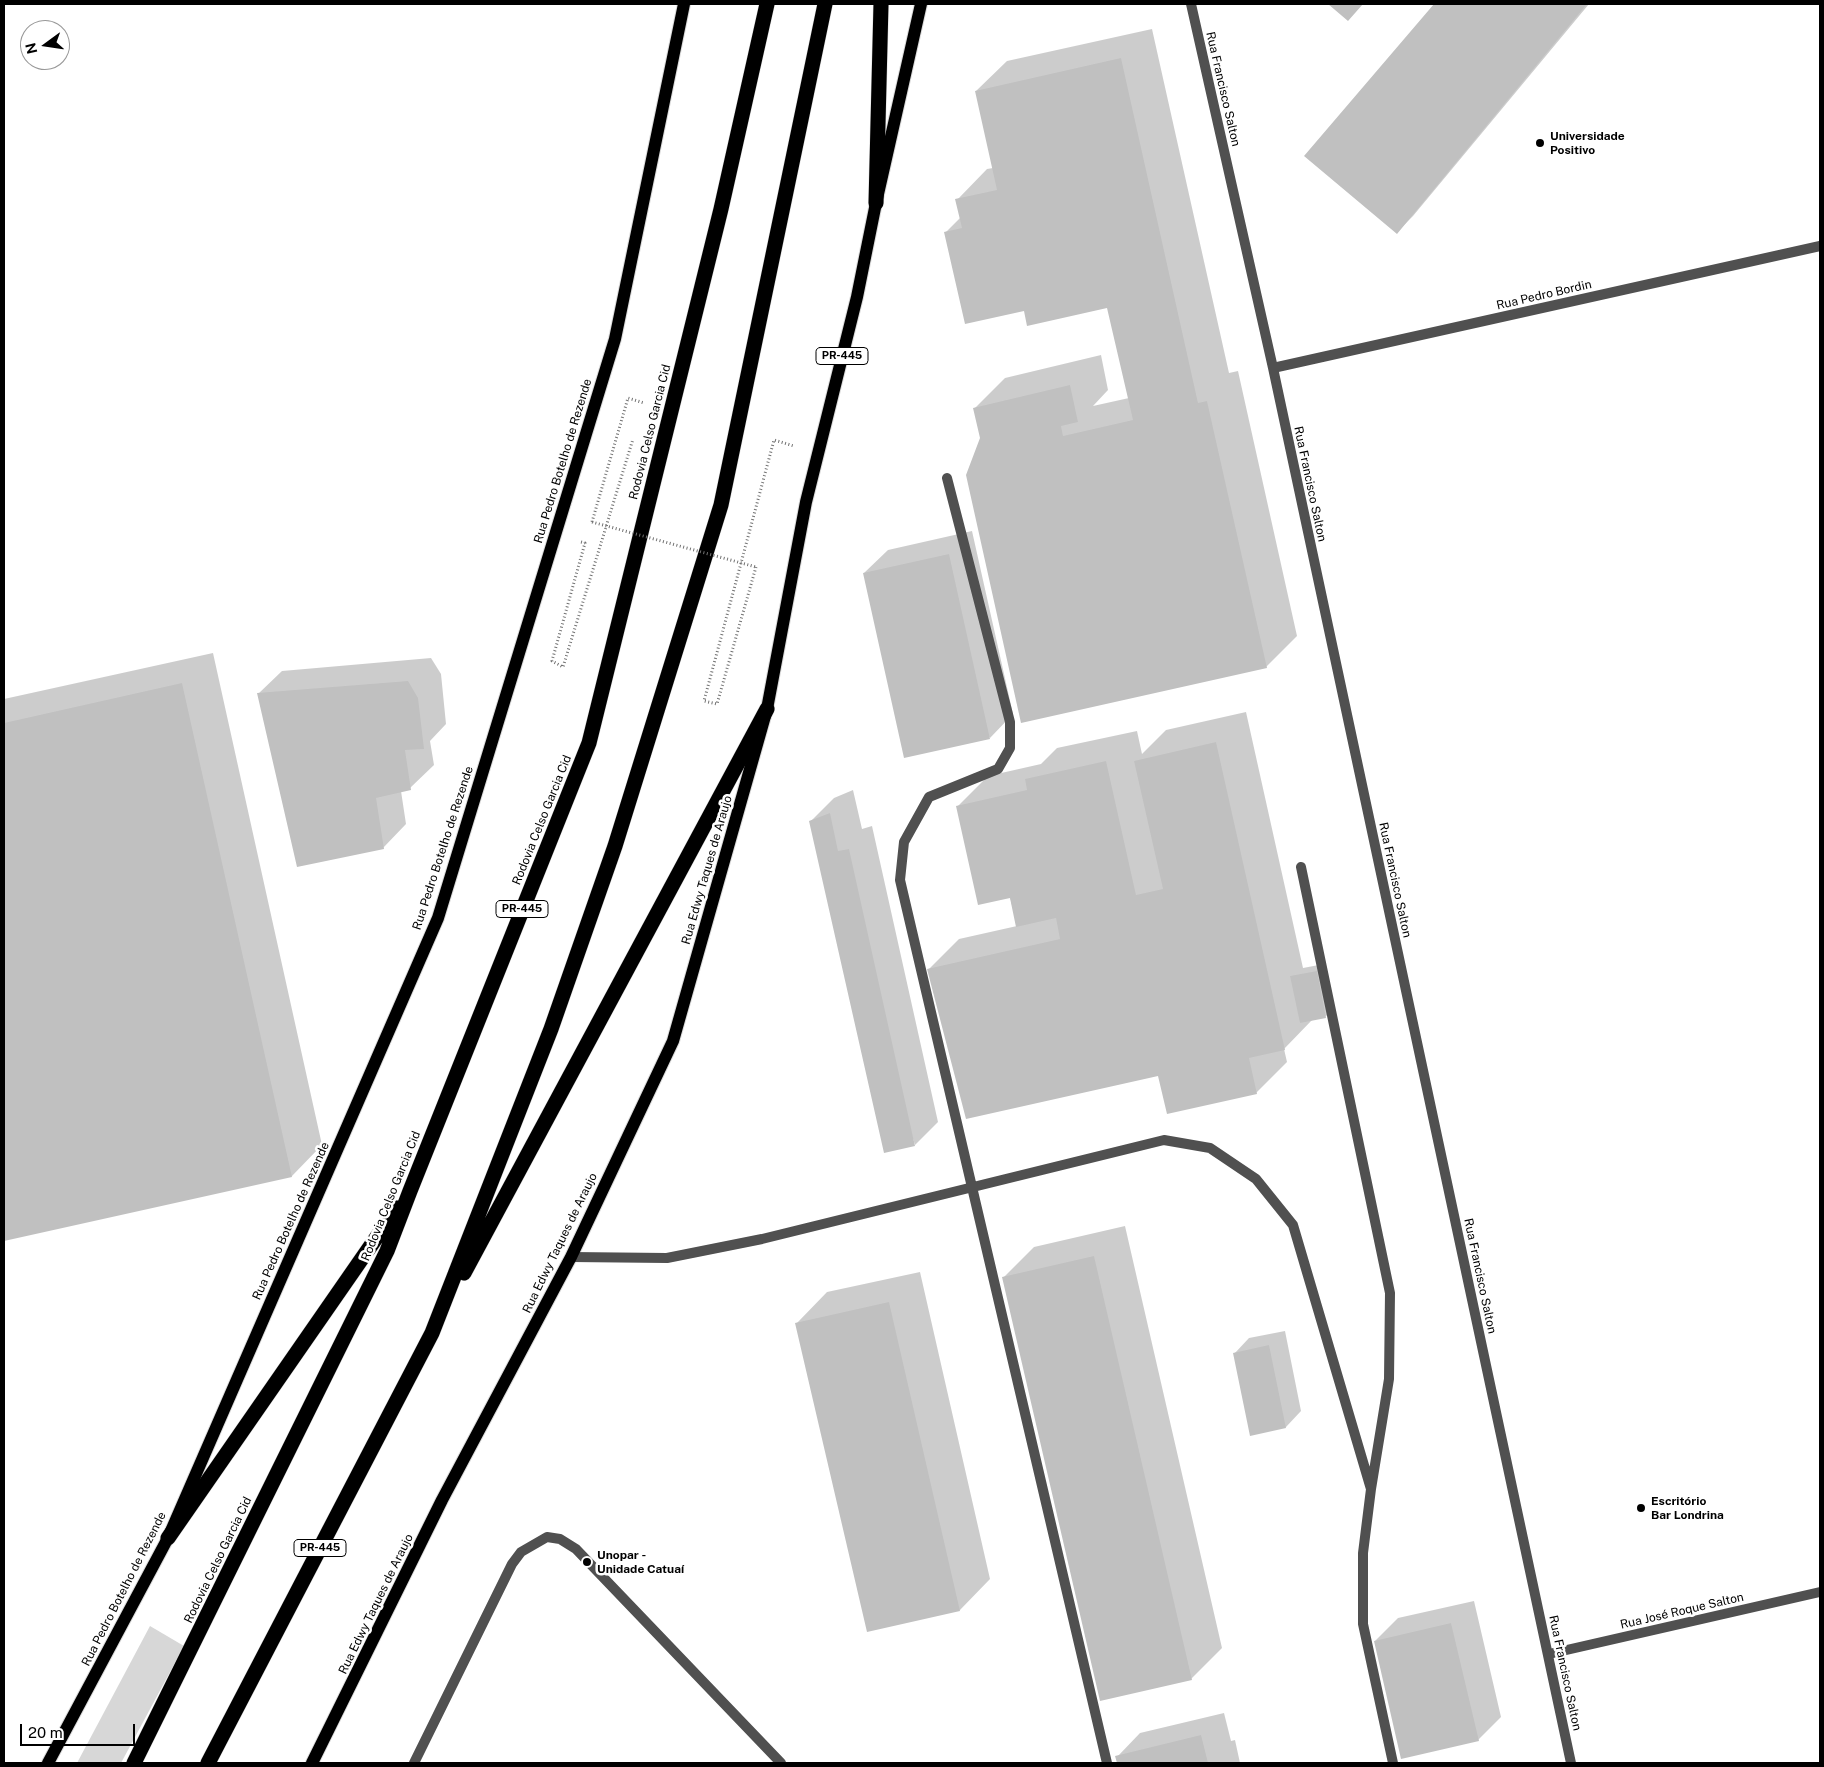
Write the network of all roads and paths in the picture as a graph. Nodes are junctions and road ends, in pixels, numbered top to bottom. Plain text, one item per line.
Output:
1 (684, 4) edge
2 (767, 4) edge
3 (825, 4) edge
4 (880, 4) edge
5 (921, 4) edge
6 (1191, 4) edge
7 (876, 203) junction
8 (1820, 246) edge
9 (1273, 368) junction
10 (641, 412) dead end
11 (635, 431) dead end
12 (796, 446) dead end
13 (947, 478) dead end
14 (585, 543) dead end
15 (767, 709) junction
16 (1301, 867) dead end
17 (972, 1186) junction
18 (410, 1190) junction
19 (571, 1257) junction
20 (432, 1333) junction
21 (1371, 1489) junction
22 (168, 1538) junction
23 (1820, 1592) edge
24 (1549, 1654) junction
25 (48, 1763) edge
26 (134, 1763) edge
27 (208, 1763) edge
28 (312, 1763) edge
29 (414, 1763) edge
30 (781, 1763) edge
31 (1107, 1763) edge
32 (1393, 1763) edge
33 (1571, 1763) edge

1 - 22 main road, Rua Pedro Botelho de Rezende
2 - 18 highway, Rodovia Celso Garcia Cid / PR-445
3 - 20 highway, PR-445
4 - 7 highway
5 - 7 main road, PR-445
6 - 9 street, Rua Francisco Salton
7 - 15 main road, PR-445
8 - 9 street, Rua Pedro Bordin
9 - 24 street, Rua Francisco Salton
10 - 12 path, bridge
11 - 14 path
13 - 17 street
15 - 19 main road, Rua Edwy Taques de Araujo
15 - 20 highway
16 - 21 street
17 - 19 street
17 - 21 street
17 - 31 street
18 - 22 highway
18 - 26 highway, Rodovia Celso Garcia Cid / PR-445
19 - 28 main road, Rua Edwy Taques de Araujo
20 - 27 highway, PR-445
21 - 32 street
22 - 25 main road, Rua Pedro Botelho de Rezende
23 - 24 street, Rua José Roque Salton
24 - 33 street, Rua Francisco Salton
29 - 30 street

